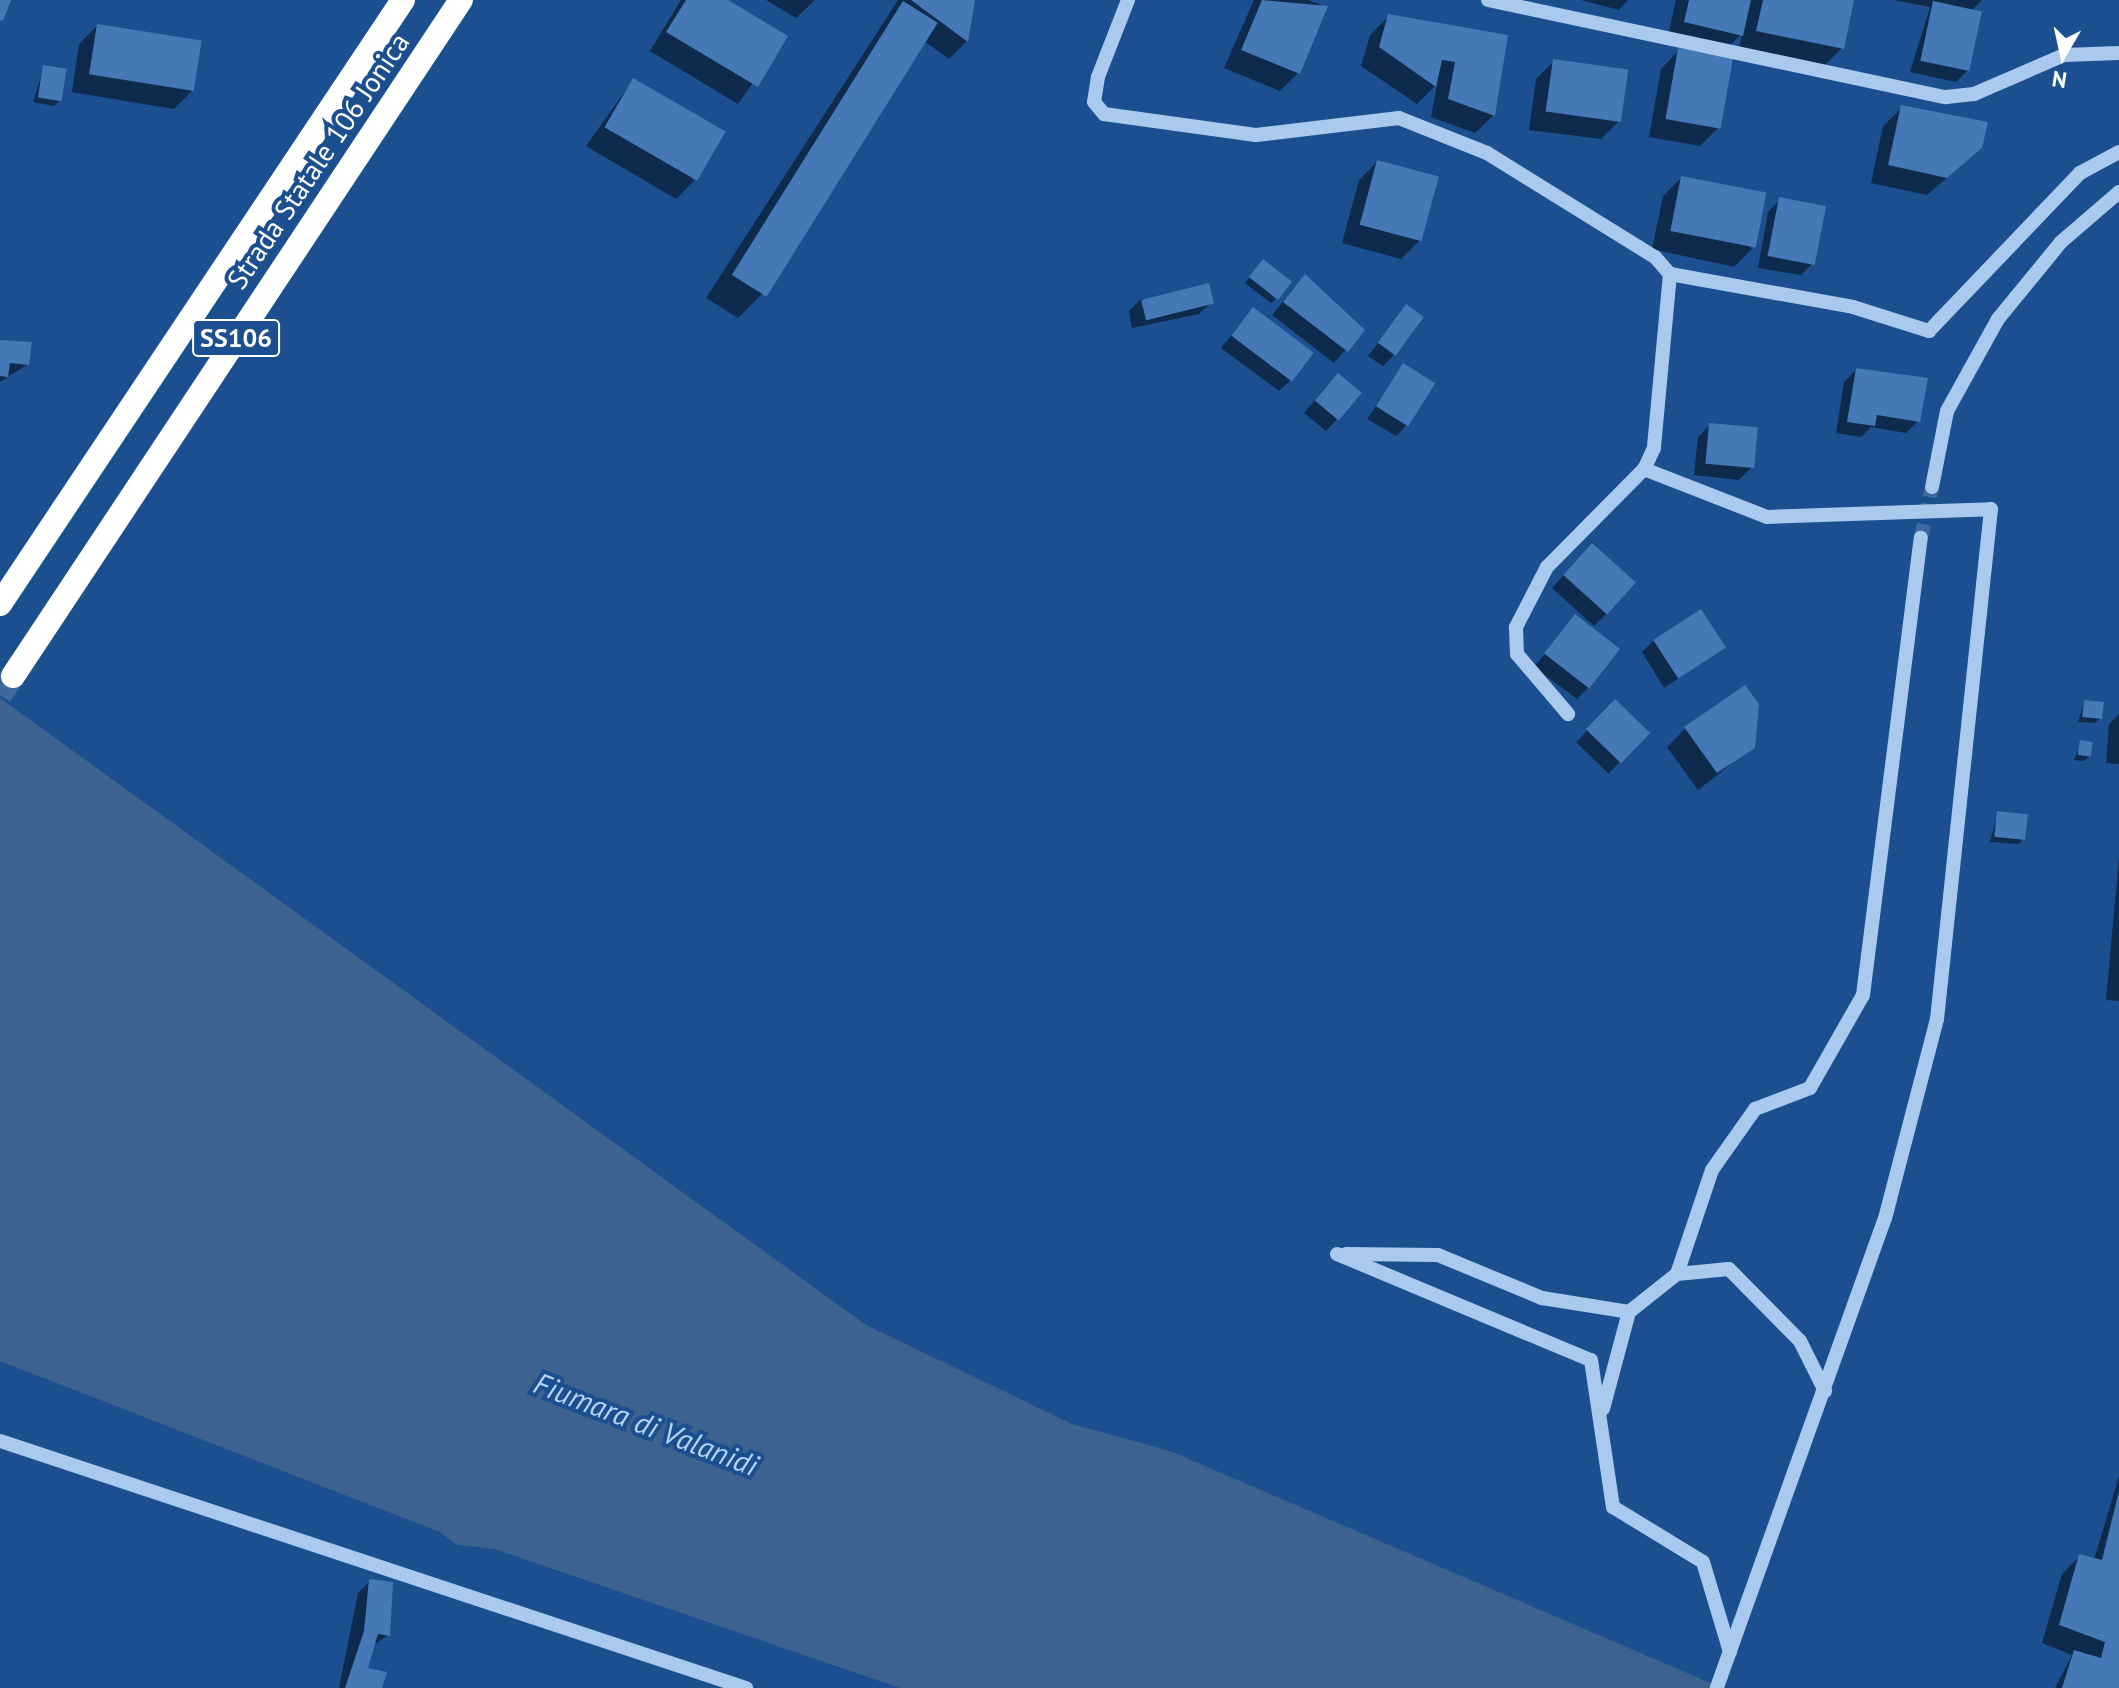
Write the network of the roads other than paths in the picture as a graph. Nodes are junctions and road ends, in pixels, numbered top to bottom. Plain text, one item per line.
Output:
1 (403, 0) edge
2 (461, 0) edge
3 (1128, 0) edge
4 (1488, 0) edge
5 (2119, 53) edge
6 (2119, 152) edge
7 (2119, 192) edge
8 (1670, 274) junction
9 (1644, 469) junction
10 (1932, 487) tunnel mouth
11 (1921, 538) tunnel mouth
12 (0, 604) edge
13 (13, 676) tunnel mouth
14 (1568, 714) dead end
15 (1677, 1274) junction
16 (1629, 1312) junction
17 (1825, 1391) junction
18 (1602, 1413) junction
19 (0, 1441) edge
20 (1730, 1653) junction
21 (746, 1688) edge
22 (1717, 1688) edge

1 - 12 highway, Strada Statale 106 Jonica / SS106
2 - 13 highway, Strada Statale 106 Jonica / SS106
3 - 8 street
4 - 5 street
6 - 8 street
7 - 10 street
8 - 9 street
9 - 14 street
9 - 17 street
11 - 15 street
15 - 16 street
15 - 17 street
16 - 18 street
16 - 18 street
17 - 20 street
18 - 20 street
19 - 21 street
20 - 22 street

